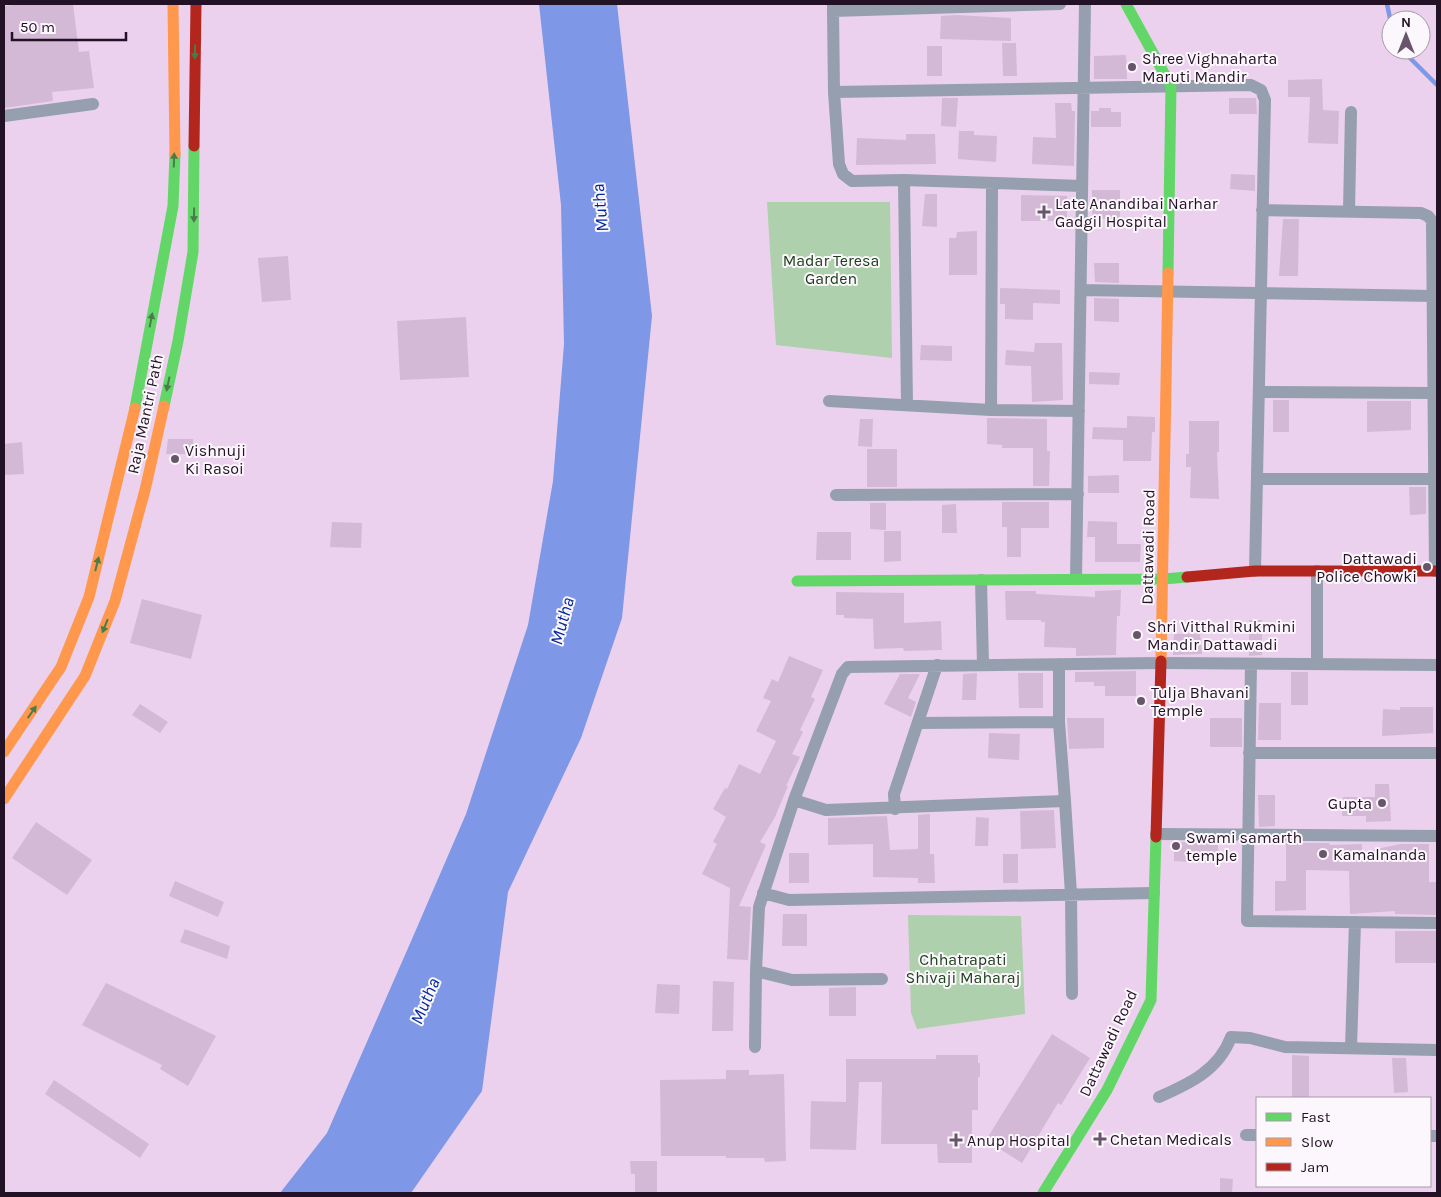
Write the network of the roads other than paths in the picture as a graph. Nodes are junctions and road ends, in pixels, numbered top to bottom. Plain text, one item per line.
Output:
1 (173, 4) edge
2 (196, 4) edge
3 (1060, 4) edge
4 (1085, 4) edge
5 (1126, 4) edge
6 (999, 5) edge
7 (916, 6) edge
8 (833, 7) edge
9 (1171, 86) junction
10 (1084, 89) junction
11 (834, 92) junction
12 (195, 99) junction
13 (174, 100) junction
14 (93, 104) dead end
15 (1351, 112) dead end
16 (4, 116) edge
17 (904, 180) junction
18 (992, 183) junction
19 (1082, 186) junction
20 (1262, 210) junction
21 (1349, 212) junction
22 (1081, 290) junction
23 (1170, 291) junction
24 (1261, 293) junction
25 (1434, 296) junction
26 (1259, 392) junction
27 (1434, 393) junction
28 (829, 401) dead end
29 (907, 405) junction
30 (991, 410) junction
31 (1079, 411) junction
32 (1257, 479) junction
33 (1435, 479) junction
34 (836, 494) dead end
35 (1078, 494) junction
36 (1255, 571) junction
37 (1317, 571) junction
38 (1436, 571) edge
39 (1164, 579) junction
40 (981, 580) junction
41 (1076, 580) junction
42 (797, 581) dead end
43 (1162, 663) junction
44 (1059, 664) junction
45 (1250, 664) junction
46 (1317, 664) junction
47 (1437, 664) edge
48 (937, 665) junction
49 (983, 665) junction
50 (1059, 722) junction
51 (918, 723) junction
52 (4, 752) edge
53 (1249, 753) junction
54 (1437, 753) edge
55 (4, 798) edge
56 (794, 800) junction
57 (1065, 801) junction
58 (895, 809) junction
59 (1156, 834) junction
60 (1249, 836) junction
61 (1437, 836) edge
62 (763, 893) junction
63 (1154, 893) junction
64 (1071, 894) junction
65 (1355, 922) junction
66 (1437, 923) edge
67 (756, 971) junction
68 (882, 979) dead end
69 (1072, 994) dead end
70 (755, 1047) dead end
71 (1351, 1048) junction
72 (1437, 1050) edge
73 (1159, 1097) dead end
74 (1043, 1193) edge

1 - 13 street, Raja Mantri Path
2 -> 12 street, Raja Mantri Path
3 - 6 street
4 - 10 street
5 - 9 street, Dattawadi Road
6 - 7 street
7 - 8 street
8 - 11 street
9 - 10 street
9 - 20 street
9 - 23 street, Dattawadi Road
10 - 11 street
10 - 19 street
11 - 17 street
12 - 13 street
12 -> 55 street, Raja Mantri Path
52 -> 13 street, Raja Mantri Path
14 - 16 street
15 - 21 street
17 - 18 street
17 - 29 street
18 - 19 street
18 - 30 street
19 - 22 street
20 - 21 street
20 - 24 street
21 - 25 street
22 - 23 street
22 - 31 street
23 - 24 street
23 - 39 street, Dattawadi Road
24 - 25 street
24 - 26 street
25 - 27 street
26 - 27 street
26 - 32 street
27 - 33 street
28 - 29 street
29 - 30 street
30 - 31 street
31 - 35 street
32 - 33 street
32 - 36 street
33 - 38 street
34 - 35 street
35 - 41 street
36 - 37 street
36 - 39 street
37 - 38 street
37 - 46 street
39 - 41 street
39 - 43 street, Dattawadi Road
40 - 41 street
40 - 42 street
40 - 49 street
43 - 44 street
43 - 45 street
43 - 59 street, Dattawadi Road
44 - 49 street
44 - 50 street
45 - 46 street
45 - 53 street
46 - 47 street
48 - 49 street
48 - 51 street
48 - 56 street
50 - 51 street
50 - 57 street
51 - 58 street
53 - 54 street
53 - 60 street
56 - 58 street
56 - 62 street
57 - 58 street
57 - 64 street
59 - 60 street
59 - 63 street, Dattawadi Road
60 - 61 street
60 - 65 street
62 - 64 street
62 - 67 street
63 - 64 street
63 - 74 street, Dattawadi Road
64 - 69 street
65 - 66 street
65 - 71 street
67 - 68 street
67 - 70 street
71 - 72 street
71 - 73 street

